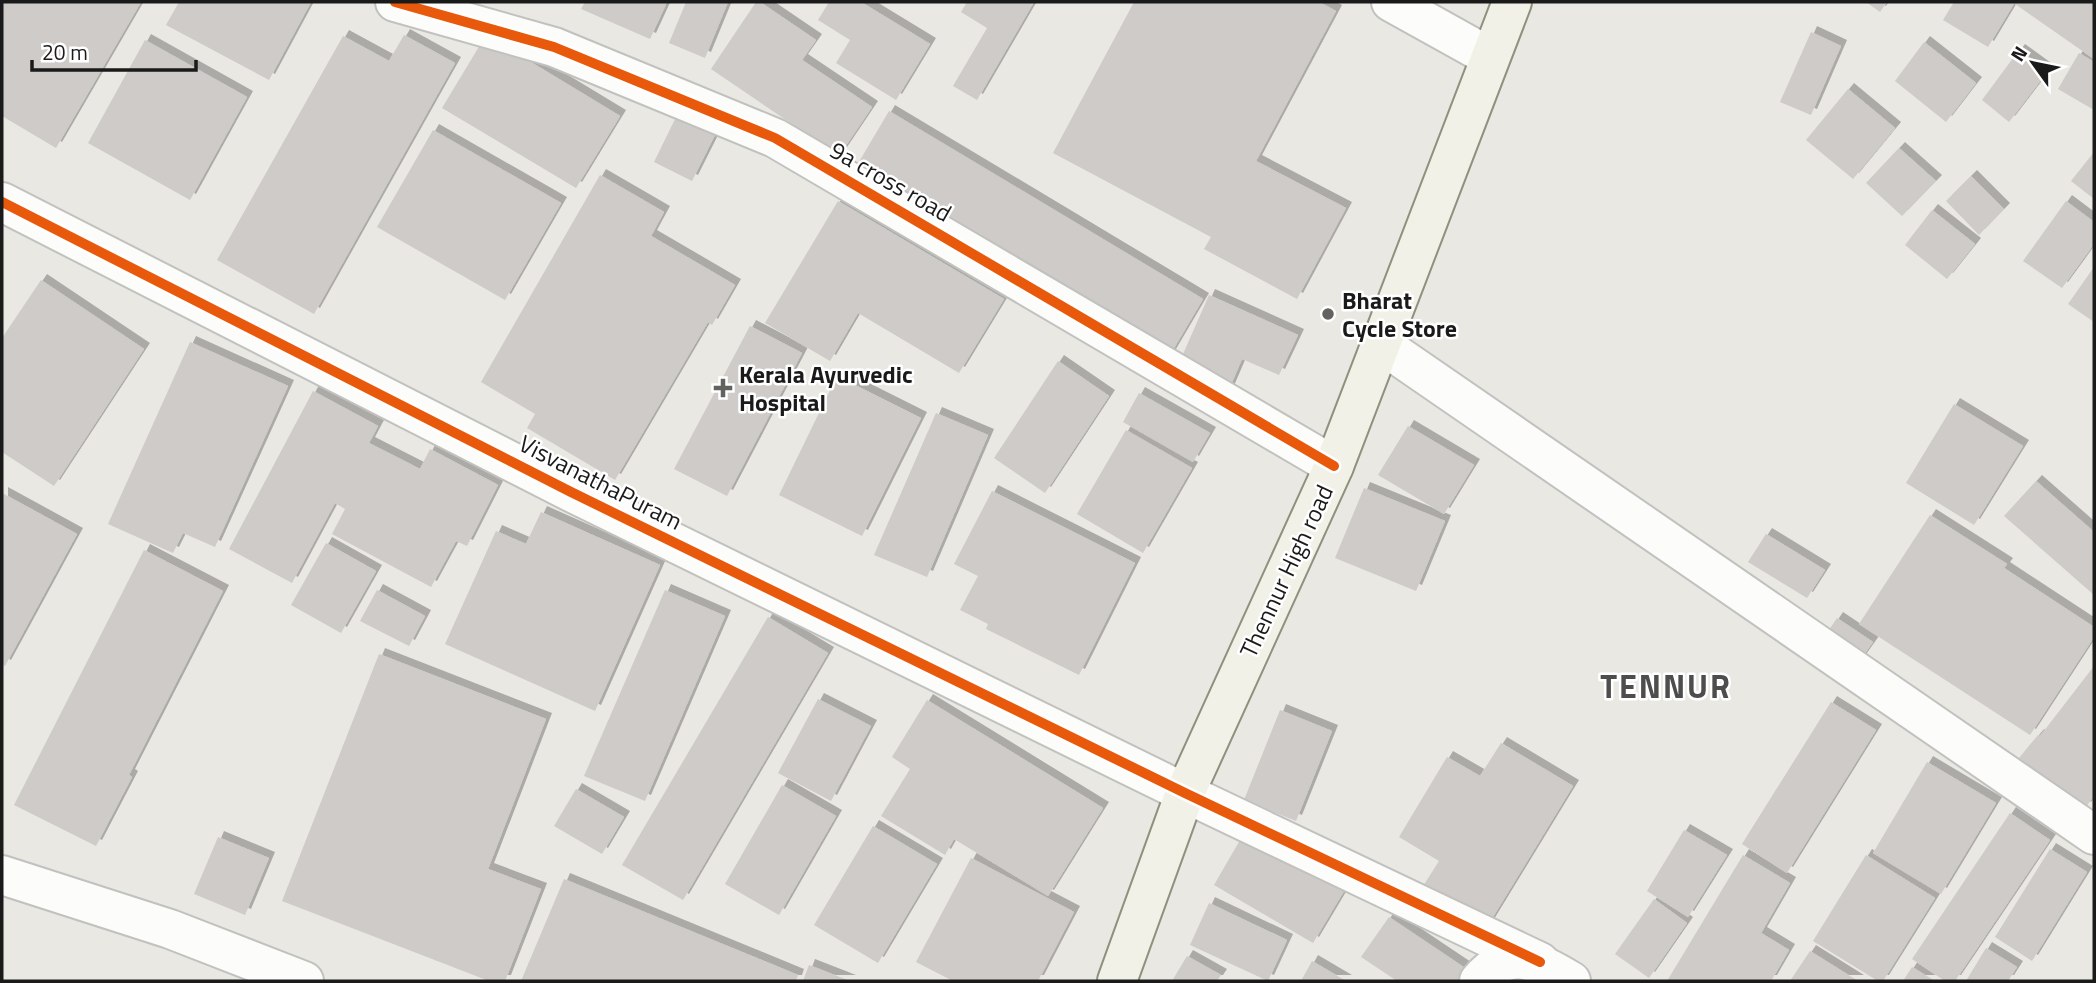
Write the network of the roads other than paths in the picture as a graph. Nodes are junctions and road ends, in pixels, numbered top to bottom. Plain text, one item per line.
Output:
1 (395, 2) edge
2 (1391, 2) edge
3 (1512, 2) edge
4 (1490, 57) junction
5 (2, 202) edge
6 (1381, 344) junction
7 (1334, 466) junction
8 (1185, 793) junction
9 (2094, 835) edge
10 (2, 875) edge
11 (1555, 972) edge
12 (304, 981) edge
13 (1117, 981) edge
14 (1479, 981) edge

1 - 7 street, 9a cross road
2 - 4 street
3 - 4 main road, Thennur High road
4 - 6 main road, Thennur High road
5 - 8 street, VisvanathaPuram
6 - 7 main road, Thennur High road
6 - 9 street
7 - 8 main road, Thennur High road
8 - 11 street, VisvanathaPuram
8 - 13 main road, Thennur High road
10 - 12 street
11 - 14 street

